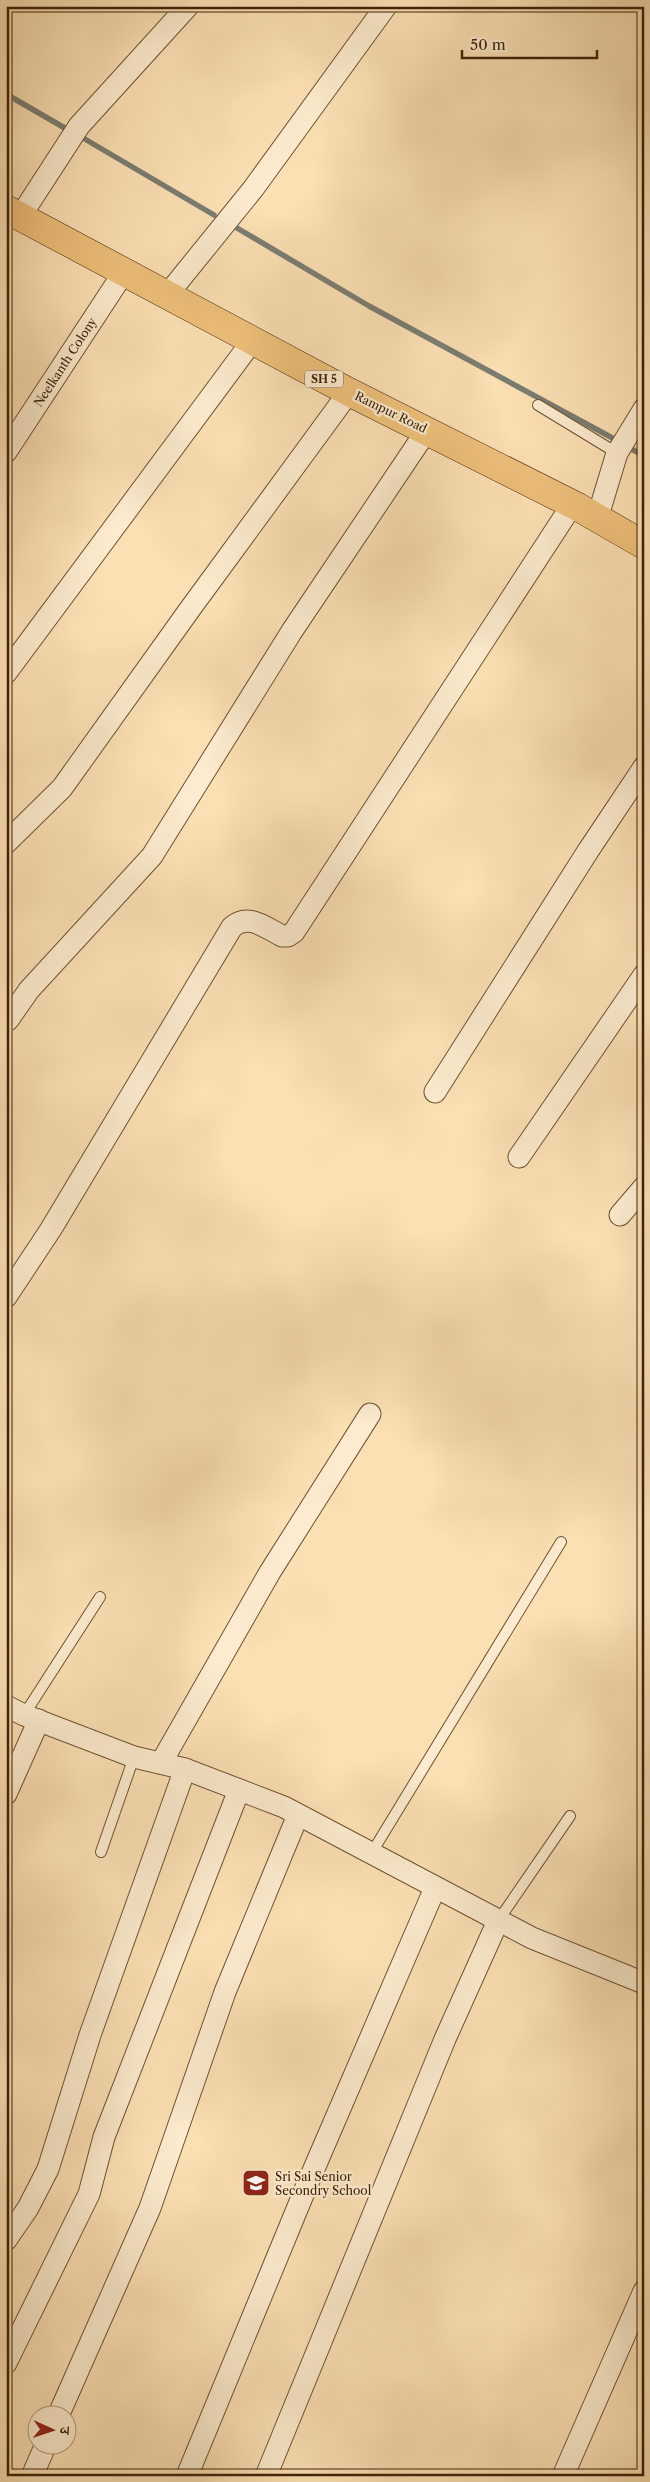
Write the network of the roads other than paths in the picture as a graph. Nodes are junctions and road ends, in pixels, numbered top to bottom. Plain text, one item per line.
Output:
1 (188, 6) edge
2 (386, 6) edge
3 (13, 213) edge
4 (124, 272) junction
5 (168, 294) junction
6 (252, 340) junction
7 (350, 392) junction
8 (538, 405) dead end
9 (644, 409) edge
10 (427, 430) junction
11 (621, 446) junction
12 (6, 452) edge
13 (572, 505) junction
14 (597, 519) junction
15 (644, 545) edge
16 (6, 673) edge
17 (644, 766) edge
18 (6, 843) edge
19 (644, 975) edge
20 (8, 1020) dead end
21 (435, 1092) dead end
22 (519, 1157) dead end
23 (644, 1187) edge
24 (620, 1215) dead end
25 (6, 1297) edge
26 (370, 1414) dead end
27 (561, 1542) dead end
28 (100, 1597) dead end
29 (23, 1714) edge
30 (134, 1757) junction
31 (161, 1763) junction
32 (184, 1769) junction
33 (240, 1790) junction
34 (6, 1794) edge
35 (298, 1815) junction
36 (570, 1816) dead end
37 (101, 1852) dead end
38 (371, 1854) junction
39 (435, 1888) junction
40 (498, 1921) junction
41 (644, 1983) edge
42 (6, 2240) edge
43 (644, 2291) edge
44 (6, 2363) edge
45 (63, 2404) edge
46 (42, 2454) edge
47 (33, 2474) dead end
48 (187, 2476) edge
49 (266, 2476) edge
50 (563, 2476) edge

1 - 3 street
2 - 5 street
3 - 4 main road, Rampur Road / SH 5
4 - 5 main road, Rampur Road / SH 5
4 - 12 street, Neelkanth Colony
5 - 6 main road, Rampur Road / SH 5
6 - 7 main road, Rampur Road / SH 5
6 - 16 street
7 - 10 main road, Rampur Road / SH 5
7 - 18 street
8 - 11 lane
9 - 11 street
10 - 13 main road, Rampur Road / SH 5
10 - 20 street
11 - 14 street
13 - 14 main road, Rampur Road / SH 5
13 - 25 street
14 - 15 main road, Rampur Road / SH 5
17 - 21 street
19 - 22 street
23 - 24 street
26 - 31 street
27 - 38 lane
28 - 29 lane
29 - 30 street
29 - 34 street
30 - 31 street
30 - 37 lane
31 - 32 street
32 - 33 street
32 - 42 street
33 - 35 street
33 - 44 street
35 - 38 street
35 - 45 street
36 - 40 lane
38 - 39 street
39 - 40 street
39 - 48 street
40 - 41 street
40 - 49 street
43 - 50 street
46 - 47 street

